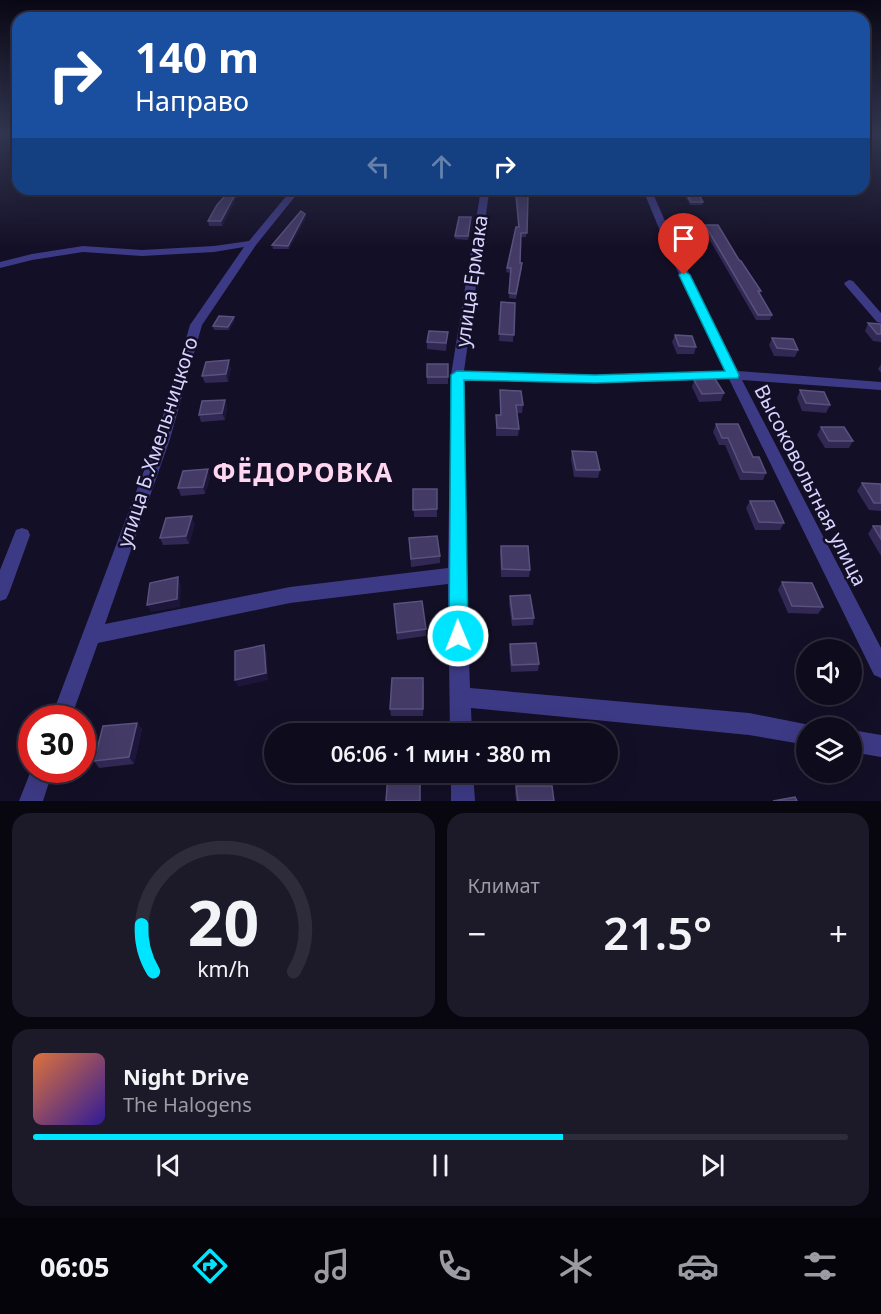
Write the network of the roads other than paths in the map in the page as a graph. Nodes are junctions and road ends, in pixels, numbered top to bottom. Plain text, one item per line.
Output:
1 (292, 195) edge
2 (484, 195) edge
3 (650, 195) edge
4 (252, 243) junction
5 (0, 265) edge
6 (849, 283) dead end
7 (881, 320) edge
8 (457, 375) junction
9 (733, 375) junction
10 (881, 386) edge
11 (22, 535) dead end
12 (457, 575) junction
13 (0, 593) edge
14 (91, 636) junction
15 (881, 668) edge
16 (460, 697) junction
17 (66, 705) edge
18 (461, 723) edge
19 (796, 732) edge
20 (862, 743) edge
21 (881, 746) edge
22 (37, 783) edge
23 (462, 783) edge
24 (31, 801) edge
25 (463, 801) edge

1 - 4 street, улица Б.Хмельницкого
2 - 8 street, улица Ермака
3 - 9 street, Высоковольтная улица
4 - 5 street
4 - 14 street, улица Б.Хмельницкого
6 - 7 street
8 - 9 street
8 - 12 street, улица Ермака
9 - 10 street
9 - 15 street, Высоковольтная улица
11 - 13 street
12 - 14 street
12 - 16 street, улица Ермака
14 - 17 street, улица Б.Хмельницкого
16 - 18 street, улица Ермака
16 - 19 street
20 - 21 street
22 - 24 street
23 - 25 street

